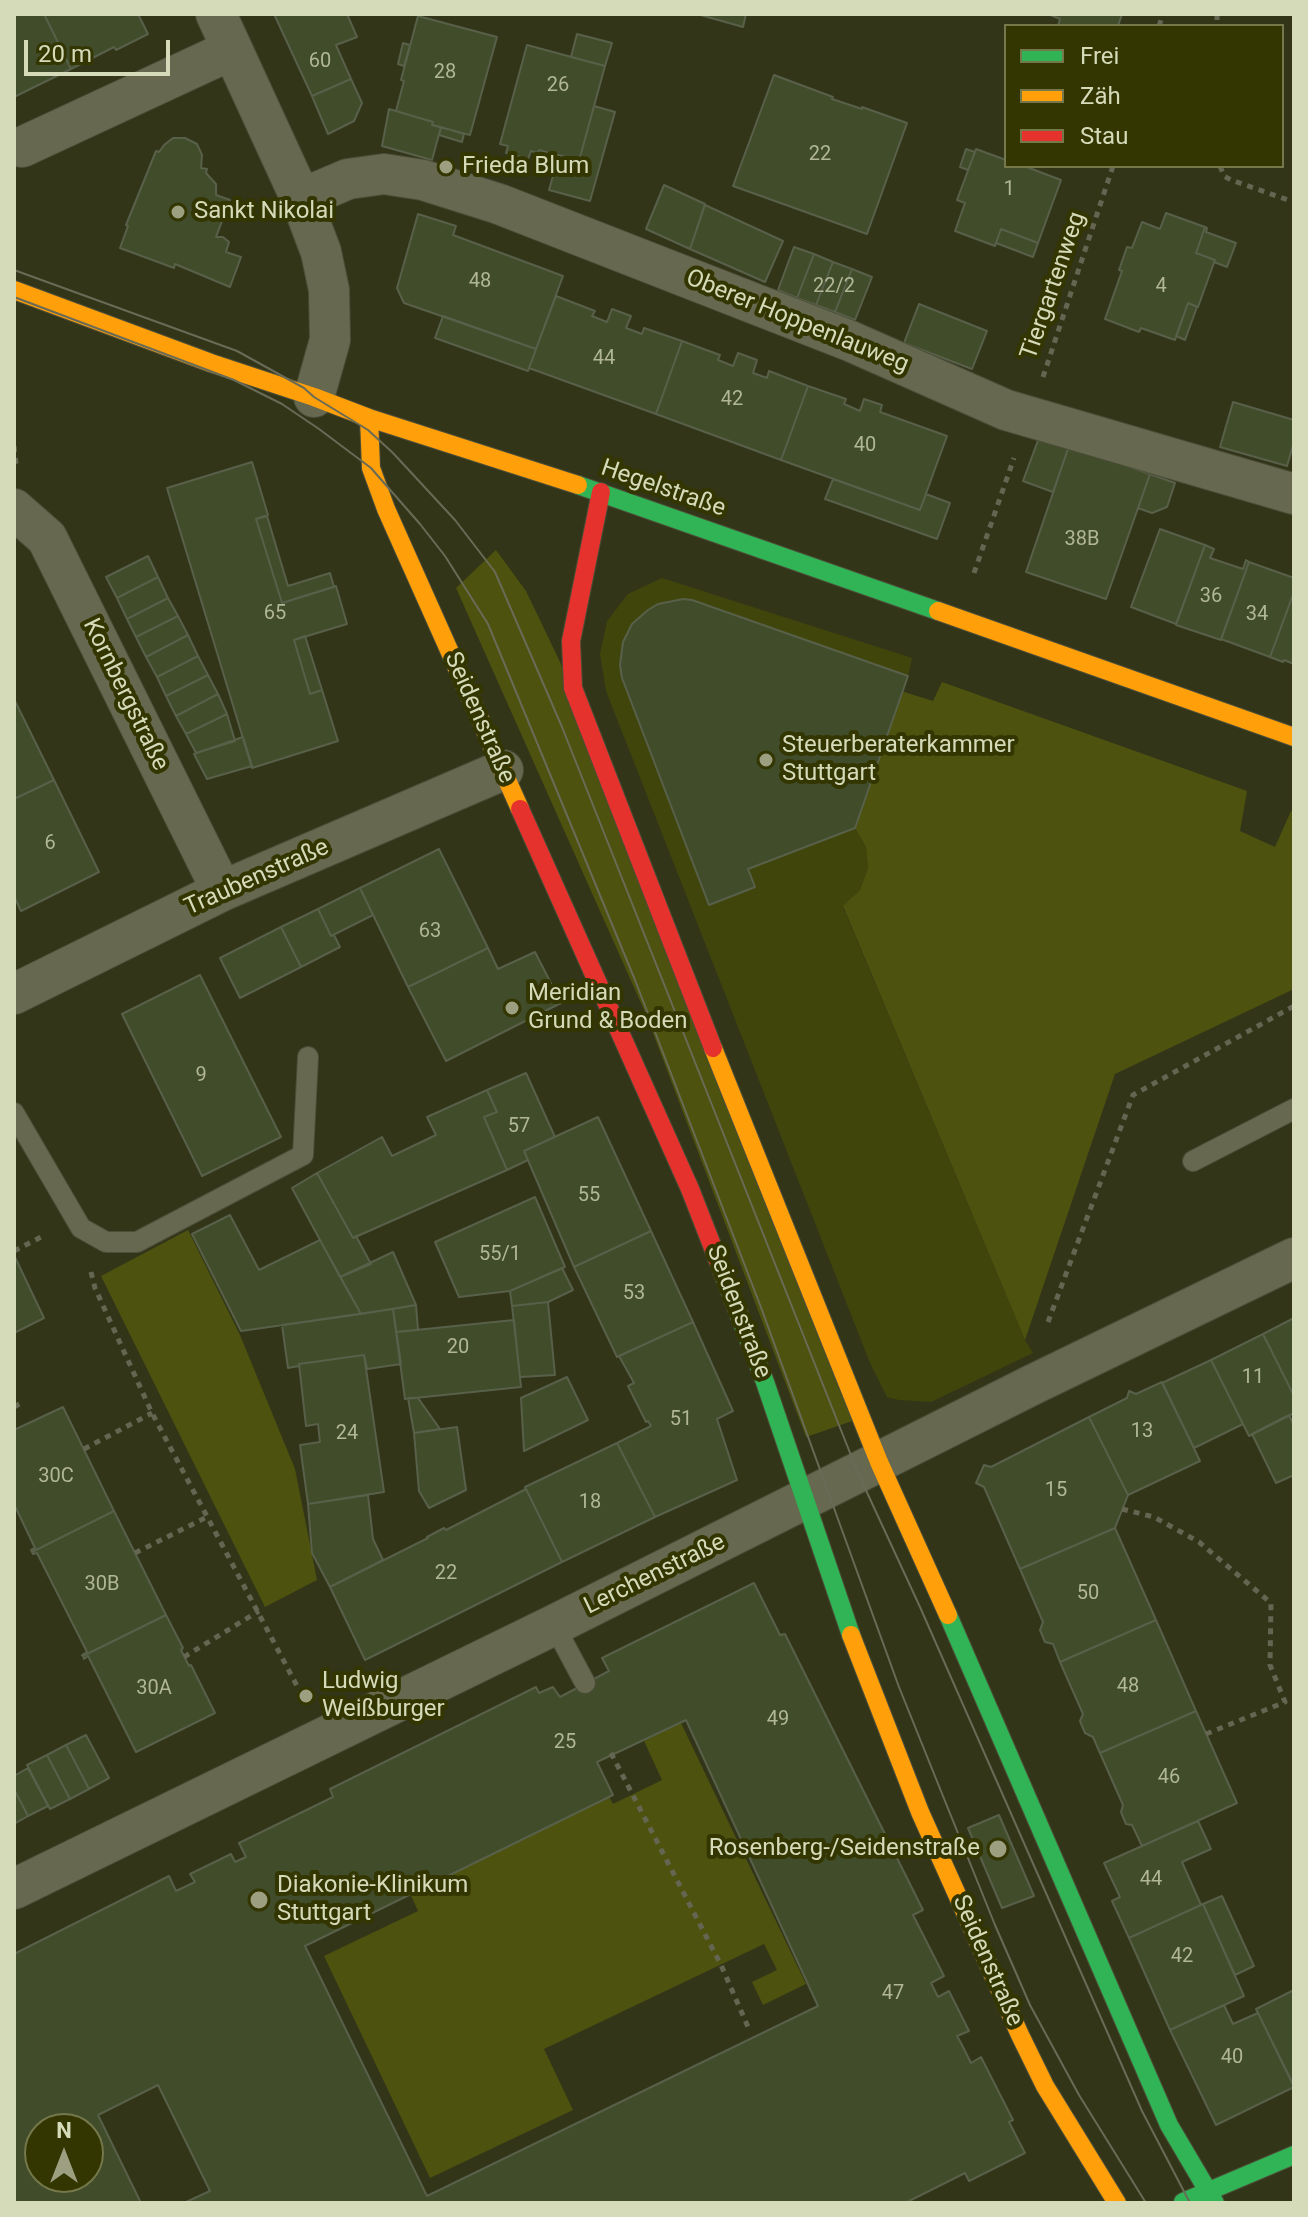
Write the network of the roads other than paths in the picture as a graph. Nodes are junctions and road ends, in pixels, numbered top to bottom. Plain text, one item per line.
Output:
1 (224, 32) edge
2 (22, 147) dead end
3 (301, 199) junction
4 (14, 290) edge
5 (314, 397) junction
6 (369, 418) junction
7 (601, 492) junction
8 (1294, 494) edge
9 (14, 509) edge
10 (1294, 737) edge
11 (503, 770) junction
12 (222, 891) junction
13 (14, 994) edge
14 (308, 1057) dead end
15 (1294, 1109) edge
16 (14, 1113) edge
17 (1193, 1161) dead end
18 (1294, 1258) edge
19 (879, 1462) junction
20 (804, 1500) junction
21 (554, 1625) junction
22 (585, 1683) dead end
23 (14, 1889) edge
24 (1294, 2155) edge
25 (1211, 2197) edge
26 (1117, 2203) edge
27 (1181, 2203) edge

1 - 2 street
1 - 3 street
3 - 5 street
3 - 8 street, Oberer Hoppenlauweg
4 - 5 street, Hegelstraße
5 - 6 street, Hegelstraße
6 - 7 street, Hegelstraße
6 - 11 street, Seidenstraße
7 - 10 street, Hegelstraße
7 - 19 street
9 - 12 street, Kornbergstraße
11 - 12 street, Traubenstraße
11 - 20 street, Seidenstraße
12 - 13 street, Traubenstraße
14 - 16 lane
15 - 17 lane
18 - 19 street, Lerchenstraße
19 - 20 street, Lerchenstraße
19 - 25 street
20 - 21 street, Lerchenstraße
20 - 26 street, Seidenstraße
21 - 22 lane
21 - 23 street, Lerchenstraße
24 - 25 street
25 - 27 street

